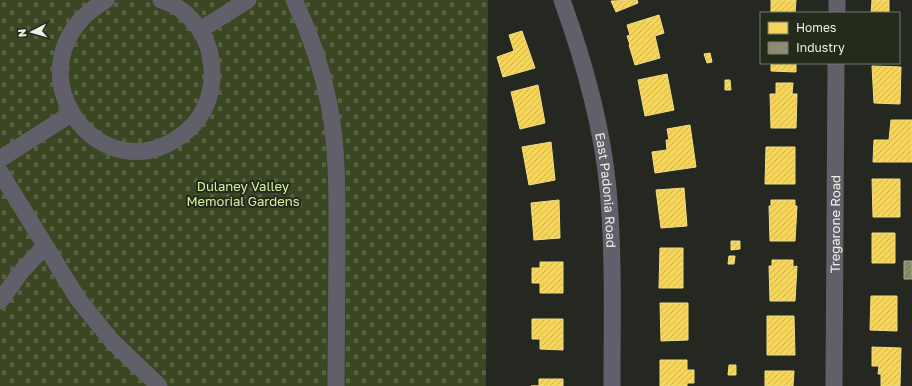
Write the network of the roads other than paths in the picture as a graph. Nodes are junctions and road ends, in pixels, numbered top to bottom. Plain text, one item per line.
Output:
1 (106, 0) edge
2 (161, 0) edge
3 (248, 0) edge
4 (294, 0) edge
5 (562, 0) edge
6 (837, 0) edge
7 (837, 12) edge
8 (200, 30) junction
9 (836, 64) edge
10 (69, 115) junction
11 (0, 160) edge
12 (0, 172) edge
13 (44, 246) junction
14 (0, 300) edge
15 (159, 386) edge
16 (336, 386) edge
17 (612, 386) edge
18 (834, 386) edge

1 - 10 street
2 - 8 street
3 - 8 street
4 - 16 street
5 - 17 street, East Padonia Road
6 - 7 street
8 - 10 street
9 - 18 street, Tregarone Road
10 - 11 street
12 - 13 street
13 - 14 street
13 - 15 street

